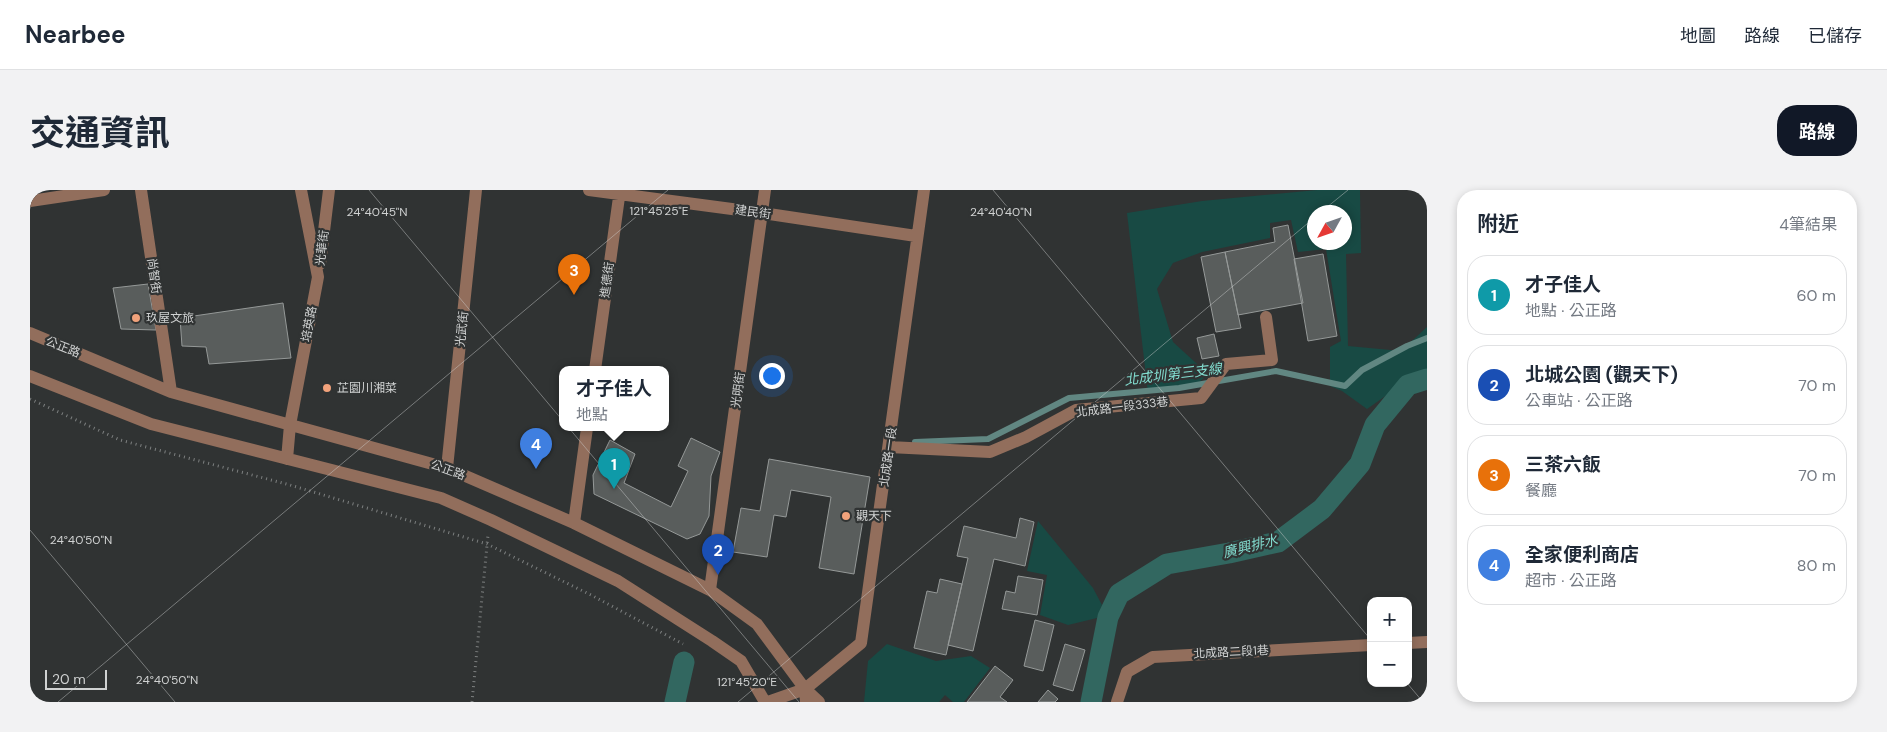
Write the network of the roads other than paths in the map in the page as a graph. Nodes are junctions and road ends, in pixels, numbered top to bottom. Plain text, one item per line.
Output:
1 (104, 190) edge
2 (141, 190) edge
3 (301, 190) edge
4 (329, 190) edge
5 (476, 190) edge
6 (589, 190) edge
7 (765, 190) edge
8 (924, 190) edge
9 (620, 192) edge
10 (30, 201) edge
11 (762, 213) junction
12 (916, 236) junction
13 (318, 277) junction
14 (1266, 317) dead end
15 (30, 333) edge
16 (596, 366) edge
17 (30, 376) edge
18 (171, 392) junction
19 (290, 425) junction
20 (587, 431) edge
21 (889, 447) junction
22 (287, 459) junction
23 (447, 468) junction
24 (574, 523) junction
25 (710, 590) junction
26 (1427, 642) edge
27 (1412, 643) edge
28 (1367, 645) edge
29 (806, 696) edge
30 (767, 702) edge
31 (819, 702) edge
32 (1117, 702) edge

1 - 10 street
2 - 18 street, 尚智街
3 - 13 street, 培英路
4 - 13 street, 光華街
5 - 23 street, 光武街
6 - 9 street, 建民街
7 - 11 street, 光明街
8 - 12 street, 北成路一段
9 - 11 street, 建民街
9 - 16 street, 進德街
11 - 12 street, 建民街
11 - 25 street, 光明街
12 - 21 street, 北成路一段
13 - 19 street, 培英路
14 - 21 street, 北成路一段333巷
15 - 18 street, 公正路
17 - 22 street
18 - 19 street, 公正路
19 - 22 street, 培英路
19 - 23 street, 公正路
20 - 24 street
21 - 29 street, 北成路一段
22 - 30 street
23 - 24 street, 公正路
24 - 25 street, 公正路
25 - 29 street, 公正路
26 - 27 street
28 - 32 street, 北成路二段1巷
29 - 30 street, 北成路一段
29 - 31 street, 公正路

